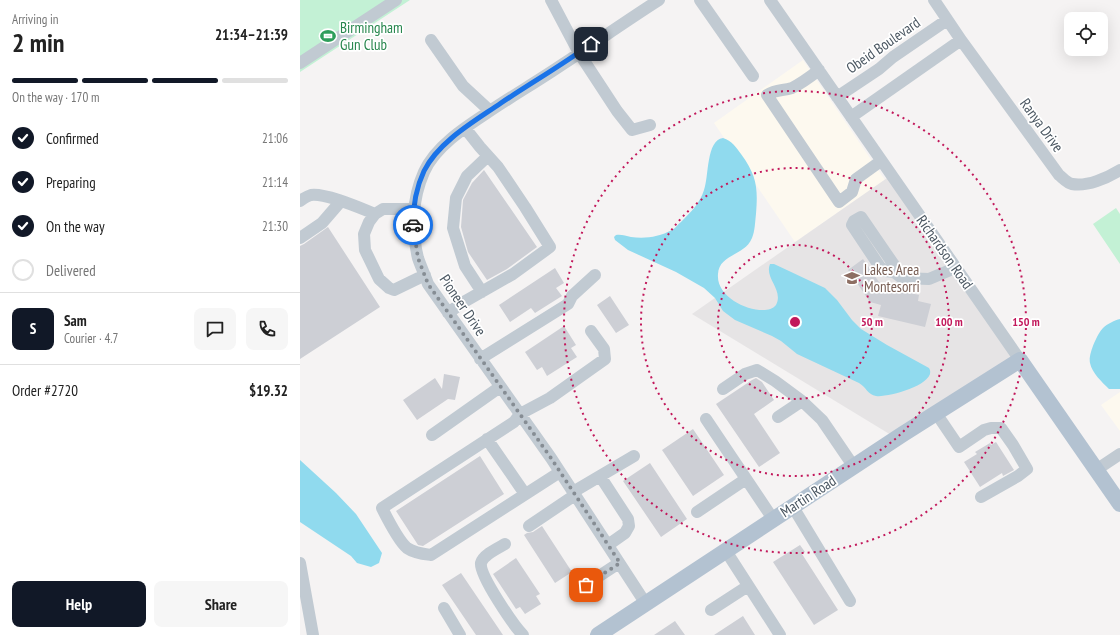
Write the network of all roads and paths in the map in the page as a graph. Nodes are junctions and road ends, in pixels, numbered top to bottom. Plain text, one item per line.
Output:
1 (396, 0) edge
2 (551, 0) edge
3 (659, 0) edge
4 (700, 0) edge
5 (770, 0) edge
6 (934, 0) edge
7 (947, 20) junction
8 (431, 40) dead end
9 (961, 40) junction
10 (579, 53) junction
11 (300, 63) edge
12 (819, 70) junction
13 (753, 76) dead end
14 (837, 96) junction
15 (490, 111) junction
16 (851, 117) junction
17 (650, 125) dead end
18 (465, 128) junction
19 (488, 156) junction
20 (881, 161) junction
21 (1120, 170) edge
22 (341, 201) junction
23 (300, 202) edge
24 (414, 209) junction
25 (375, 214) junction
26 (861, 217) dead end
27 (300, 238) edge
28 (955, 268) junction
29 (425, 275) junction
30 (595, 275) dead end
31 (482, 292) junction
32 (448, 313) junction
33 (591, 331) dead end
34 (480, 359) junction
35 (1020, 360) junction
36 (500, 387) junction
37 (723, 389) dead end
38 (802, 401) junction
39 (520, 414) junction
40 (936, 414) junction
41 (778, 417) dead end
42 (706, 419) dead end
43 (432, 435) dead end
44 (487, 439) junction
45 (1120, 454) edge
46 (634, 456) dead end
47 (854, 467) junction
48 (1096, 470) junction
49 (560, 472) junction
50 (600, 476) junction
51 (746, 479) junction
52 (574, 493) junction
53 (525, 494) junction
54 (982, 497) dead end
55 (1120, 504) edge
56 (793, 507) junction
57 (698, 512) dead end
58 (773, 520) junction
59 (529, 526) dead end
60 (505, 544) dead end
61 (608, 545) junction
62 (726, 551) junction
63 (620, 563) junction
64 (300, 564) edge
65 (748, 586) junction
66 (575, 592) dead end
67 (850, 601) dead end
68 (646, 604) junction
69 (444, 608) dead end
70 (711, 610) dead end
71 (313, 635) edge
72 (460, 635) edge
73 (523, 635) edge
74 (599, 635) edge
75 (780, 635) edge

1 - 11 street
2 - 10 street
3 - 10 street, Pioneer Drive
4 - 13 street
5 - 12 street, Richardson Road
6 - 7 street
7 - 9 street
7 - 14 street, Obeid Boulevard
8 - 15 street
9 - 16 street
9 - 21 street, Ranya Drive
10 - 15 street, Pioneer Drive
10 - 17 street
12 - 14 street, Richardson Road
12 - 20 street
14 - 16 street, Richardson Road
15 - 18 street, Pioneer Drive
16 - 20 street, Richardson Road
18 - 19 street
18 - 24 street, Pioneer Drive
19 - 31 street
19 - 31 street
20 - 28 street, Richardson Road
22 - 23 street
22 - 25 street
22 - 27 street
24 - 25 street
24 - 29 street, Pioneer Drive
25 - 29 street
26 - 28 street
28 - 35 street, Richardson Road
29 - 32 street, Pioneer Drive
30 - 34 street
31 - 32 street
32 - 34 street, Pioneer Drive
33 - 39 street
34 - 36 street, Pioneer Drive
35 - 40 main road, Martin Road
35 - 48 main road, Richardson Road
36 - 39 street, Pioneer Drive
36 - 43 street
37 - 38 street
38 - 41 street
38 - 47 street
39 - 44 street
39 - 49 street, Pioneer Drive
40 - 47 main road, Martin Road
40 - 54 street
42 - 51 street
44 - 53 street
44 - 53 street
45 - 48 street
46 - 50 street
47 - 56 main road, Martin Road
48 - 55 main road, Richardson Road
49 - 52 street, Pioneer Drive
49 - 53 street
50 - 52 street
50 - 61 street
51 - 57 street
51 - 58 street
52 - 59 street
52 - 61 street, Pioneer Drive
56 - 58 main road, Martin Road
56 - 67 street
58 - 62 main road, Martin Road
60 - 73 street
61 - 63 street, Pioneer Drive
62 - 65 street
62 - 68 main road, Martin Road
63 - 66 street
63 - 68 street, Pioneer Drive
64 - 71 street
65 - 70 street
65 - 75 street
68 - 74 main road, Martin Road
69 - 72 street

